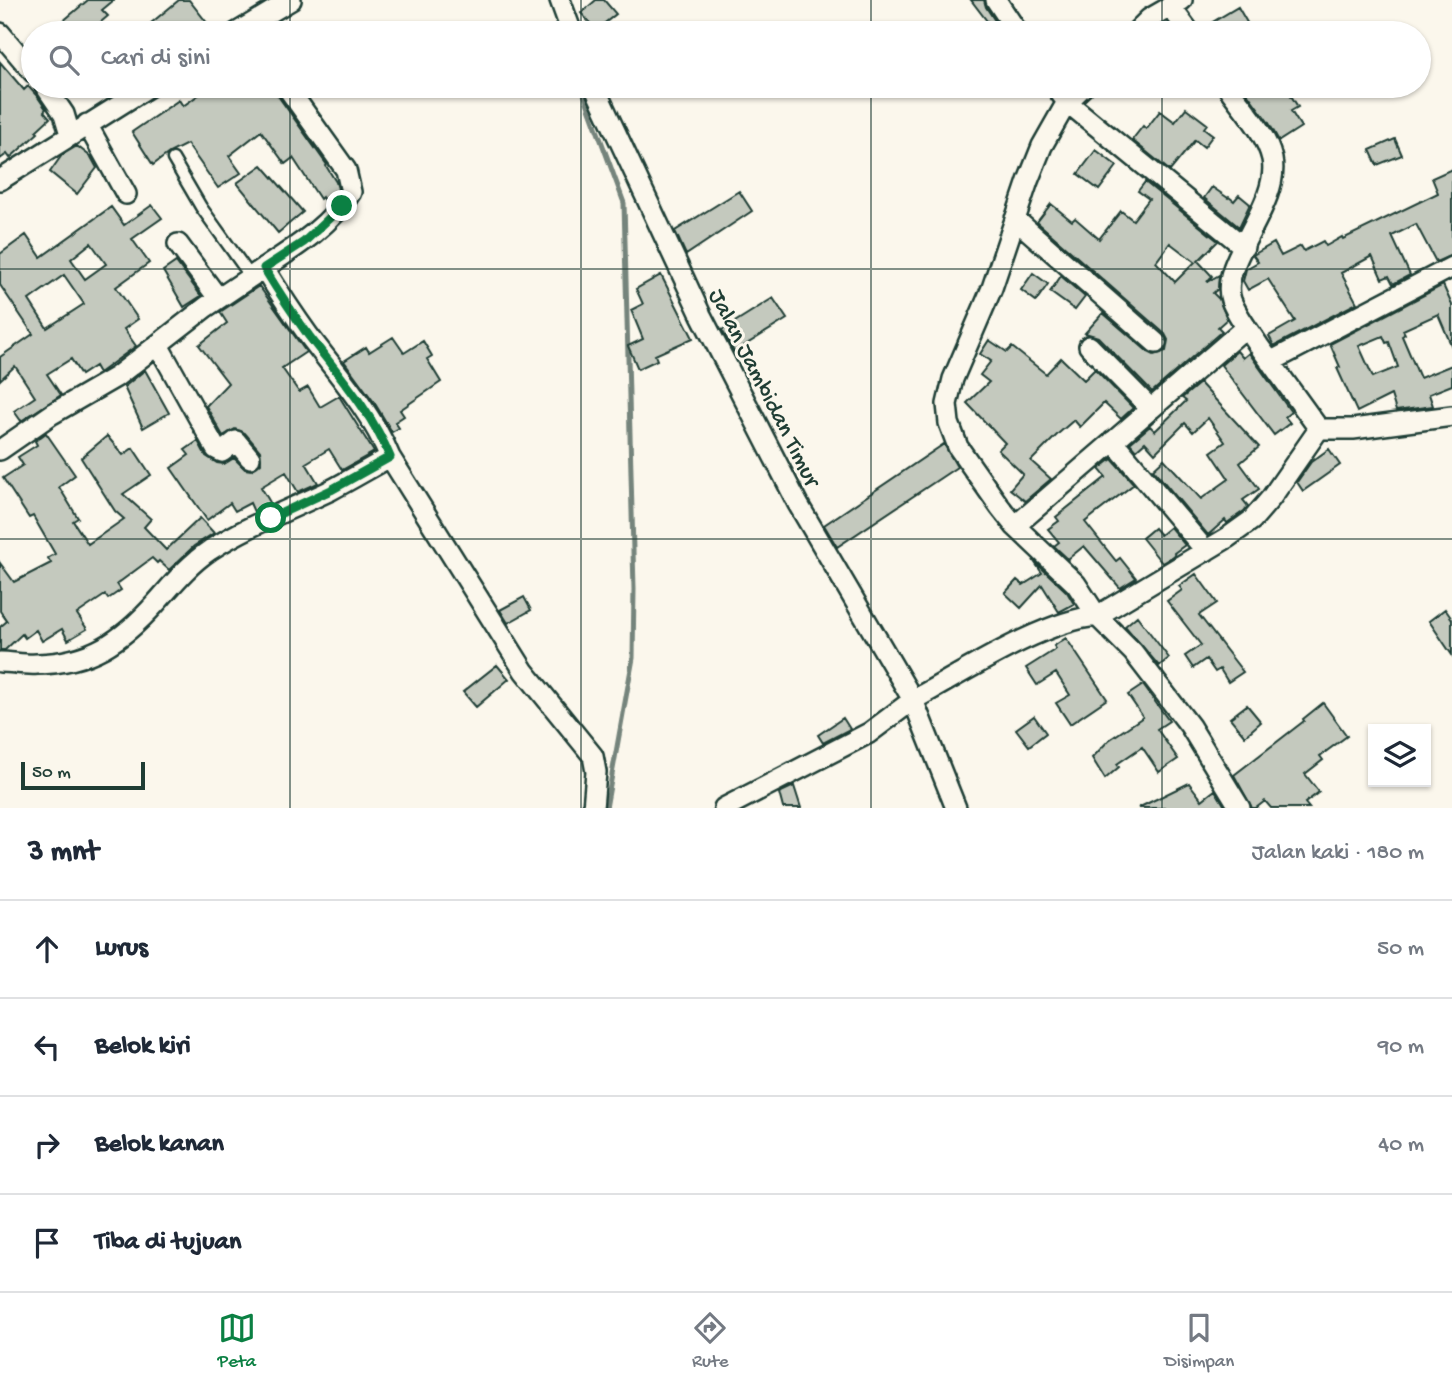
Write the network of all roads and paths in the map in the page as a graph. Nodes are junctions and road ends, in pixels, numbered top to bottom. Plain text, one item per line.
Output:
1 (291, 0) edge
2 (560, 0) edge
3 (996, 0) edge
4 (1176, 3) edge
5 (259, 21) edge
6 (568, 21) edge
7 (1010, 21) edge
8 (1147, 21) edge
9 (1184, 21) edge
10 (0, 33) edge
11 (21, 58) edge
12 (53, 98) edge
13 (130, 98) edge
14 (295, 98) edge
15 (600, 98) edge
16 (1064, 98) edge
17 (1071, 98) edge
18 (1236, 98) edge
19 (1067, 102) junction
20 (78, 129) junction
21 (173, 159) dead end
22 (0, 180) edge
23 (126, 194) dead end
24 (1015, 219) junction
25 (178, 244) dead end
26 (1244, 247) junction
27 (1452, 267) edge
28 (257, 272) junction
29 (218, 298) junction
30 (1246, 327) junction
31 (1156, 343) dead end
32 (158, 345) junction
33 (1089, 346) dead end
34 (1270, 362) junction
35 (1151, 409) junction
36 (1452, 416) edge
37 (1319, 429) junction
38 (1113, 441) junction
39 (0, 450) edge
40 (390, 457) junction
41 (250, 458) dead end
42 (1015, 526) junction
43 (1206, 551) junction
44 (1097, 616) junction
45 (0, 662) edge
46 (913, 700) junction
47 (752, 802) edge
48 (593, 808) edge
49 (724, 808) edge
50 (957, 808) edge
51 (1240, 808) edge

1 - 5 street
2 - 6 street
3 - 7 street
4 - 8 street
4 - 9 street
10 - 11 street
12 - 20 street
13 - 20 street
14 - 28 street
15 - 46 street, Jalan Jambidan Timur
16 - 19 street
17 - 19 street
18 - 26 street
19 - 24 street
19 - 26 street
20 - 22 street
20 - 23 street
21 - 28 lane
24 - 31 street
24 - 42 street
25 - 29 street
26 - 30 street
27 - 34 street
28 - 29 street
28 - 40 street
29 - 32 street
30 - 34 street
30 - 35 street
32 - 39 street
32 - 41 street
33 - 35 street
34 - 37 street
35 - 38 street
36 - 37 street
37 - 43 street
38 - 42 street
38 - 43 street
40 - 45 street
40 - 48 street
42 - 44 street
43 - 44 street
44 - 46 street
44 - 51 street
46 - 47 street
46 - 50 street, Jalan Jambidan Timur
47 - 49 street

